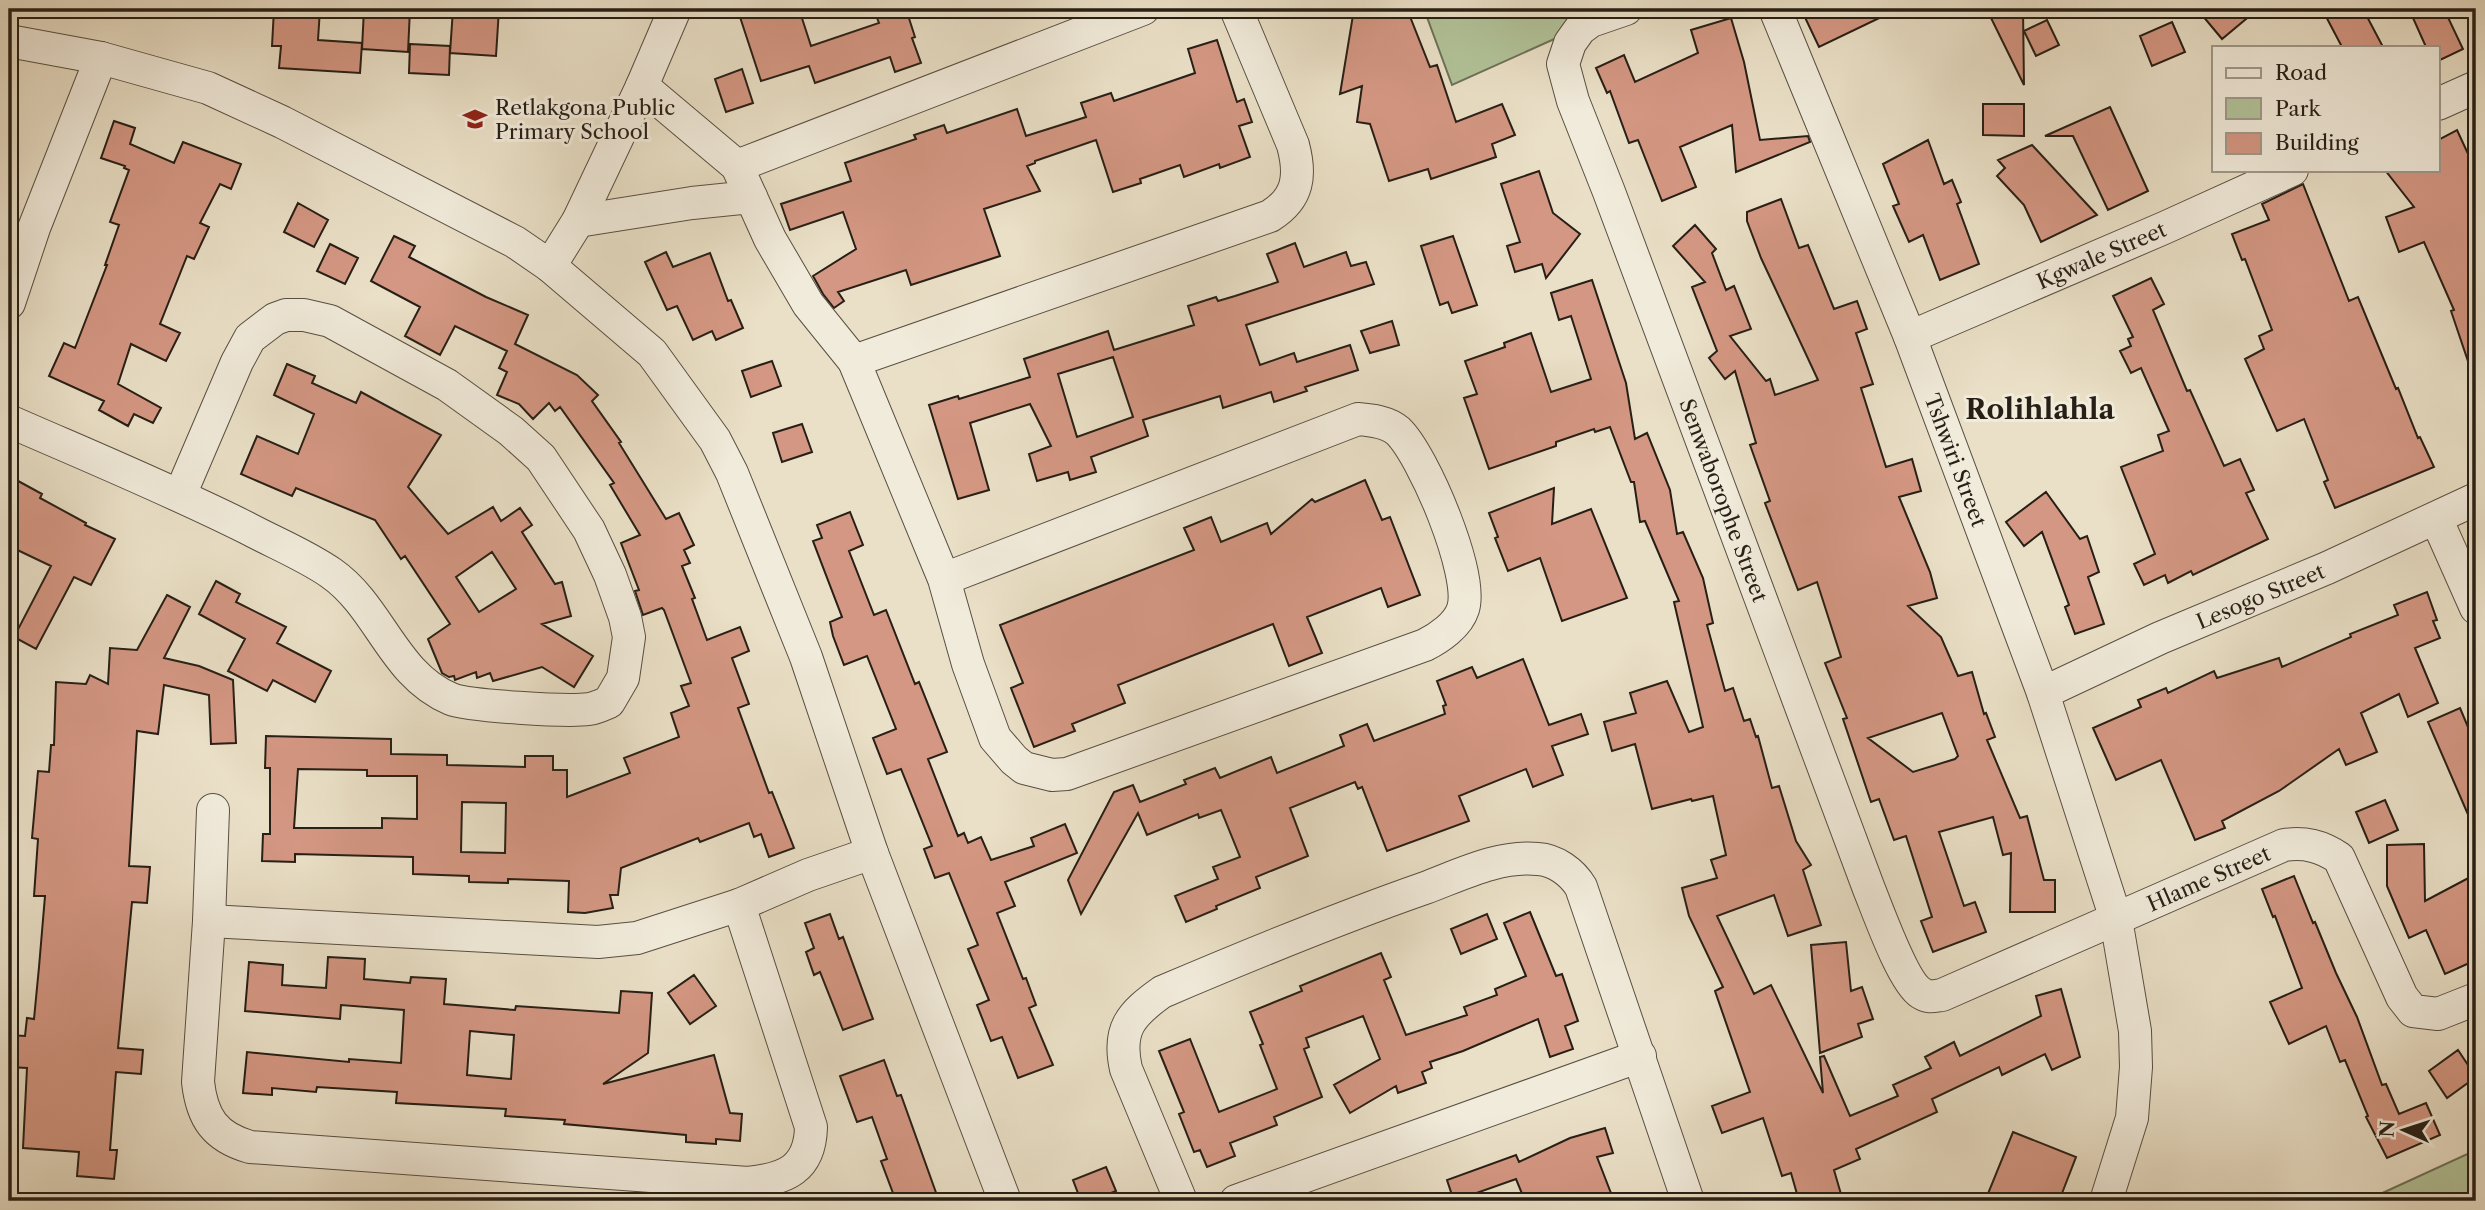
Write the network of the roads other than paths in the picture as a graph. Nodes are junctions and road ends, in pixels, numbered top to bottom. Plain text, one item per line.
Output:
1 (675, 9) edge
2 (1143, 9) edge
3 (1236, 9) edge
4 (1626, 9) edge
5 (1775, 9) edge
6 (9, 41) edge
7 (101, 58) junction
8 (642, 86) junction
9 (2476, 86) edge
10 (2440, 103) edge
11 (737, 166) junction
12 (2288, 172) edge
13 (751, 197) junction
14 (578, 221) junction
15 (22, 223) edge
16 (550, 266) junction
17 (9, 303) edge
18 (1910, 337) junction
19 (854, 361) junction
20 (9, 421) edge
21 (180, 495) junction
22 (2476, 499) edge
23 (2436, 518) junction
24 (944, 579) junction
25 (2476, 608) edge
26 (2043, 693) junction
27 (213, 810) dead end
28 (872, 853) junction
29 (739, 905) junction
30 (2116, 919) junction
31 (209, 921) junction
32 (1942, 995) joint
33 (2476, 999) edge
34 (1640, 1056) junction
35 (1005, 1201) edge
36 (1181, 1201) edge
37 (1236, 1201) edge
38 (1688, 1201) edge
39 (2106, 1201) edge

1 - 8 street
2 - 11 street
3 - 19 street
4 - 32 street, Senwaborophe Street
5 - 18 street, Tshwiri Street
6 - 7 street
7 - 15 street
7 - 16 street
8 - 11 street
8 - 14 street
9 - 10 street
11 - 13 street
12 - 18 street, Kgwale Street
13 - 14 street
13 - 19 street
14 - 16 street
15 - 17 street
16 - 28 street
18 - 26 street, Tshwiri Street
19 - 24 street
20 - 21 street
21 - 21 street
22 - 23 street, Lesogo Street
23 - 25 street
23 - 26 street, Lesogo Street
24 - 24 street
26 - 30 street, Tshwiri Street
27 - 31 street
28 - 29 street
28 - 35 street
29 - 31 street
29 - 31 street
30 - 32 street, Hlame Street
30 - 33 street, Hlame Street
30 - 39 street, Tshwiri Street
34 - 36 street
34 - 37 street
34 - 38 street

